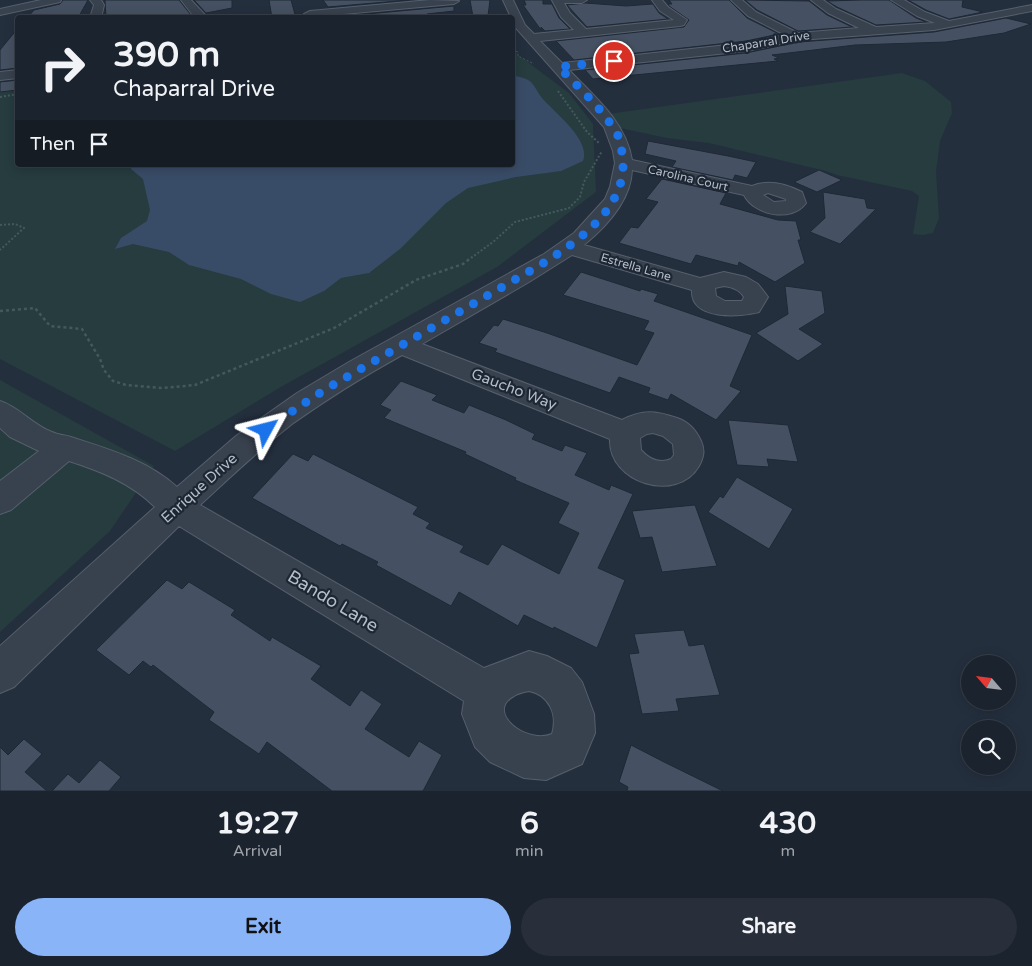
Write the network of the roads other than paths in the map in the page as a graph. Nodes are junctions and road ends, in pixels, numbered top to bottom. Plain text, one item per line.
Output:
1 (56, 0) edge
2 (95, 0) edge
3 (186, 0) edge
4 (305, 0) edge
5 (508, 0) edge
6 (557, 0) edge
7 (582, 0) edge
8 (657, 0) edge
9 (736, 0) edge
10 (816, 0) edge
11 (896, 0) edge
12 (454, 1) edge
13 (987, 4) dead end
14 (1032, 8) edge
15 (0, 12) edge
16 (1009, 12) junction
17 (95, 15) edge
18 (200, 15) edge
19 (311, 15) edge
20 (321, 15) edge
21 (457, 15) dead end
22 (515, 15) edge
23 (515, 15) edge
24 (0, 25) edge
25 (950, 25) junction
26 (876, 32) junction
27 (584, 33) junction
28 (796, 36) junction
29 (522, 44) edge
30 (15, 74) edge
31 (551, 74) junction
32 (0, 76) edge
33 (623, 163) junction
34 (754, 192) dead end
35 (568, 248) junction
36 (704, 286) dead end
37 (401, 345) junction
38 (0, 412) edge
39 (627, 434) dead end
40 (65, 448) junction
41 (0, 500) edge
42 (176, 508) junction
43 (0, 673) edge
44 (490, 694) dead end

1 - 15 street
2 - 17 street
3 - 18 street
4 - 19 street
5 - 23 street, Enrique Drive
6 - 7 street
6 - 27 street
8 - 27 street
9 - 28 street
10 - 26 street
11 - 25 street
12 - 20 street
12 - 21 street
13 - 16 street
14 - 16 street, Chaparral Drive
15 - 24 street
16 - 25 street, Chaparral Drive
22 - 29 street, Enrique Drive
25 - 26 street, Chaparral Drive
26 - 28 street, Chaparral Drive
27 - 29 street
28 - 31 street, Chaparral Drive
29 - 31 street, Enrique Drive
30 - 32 street
31 - 33 street, Enrique Drive
33 - 34 street, Carolina Court
33 - 35 street, Enrique Drive
35 - 36 street, Estrella Lane
35 - 37 street, Enrique Drive
37 - 39 street, Gaucho Way
37 - 42 street, Enrique Drive
38 - 40 street, Bando Lane
40 - 41 street
40 - 42 street, Bando Lane
42 - 43 street, Enrique Drive
42 - 44 street, Bando Lane

